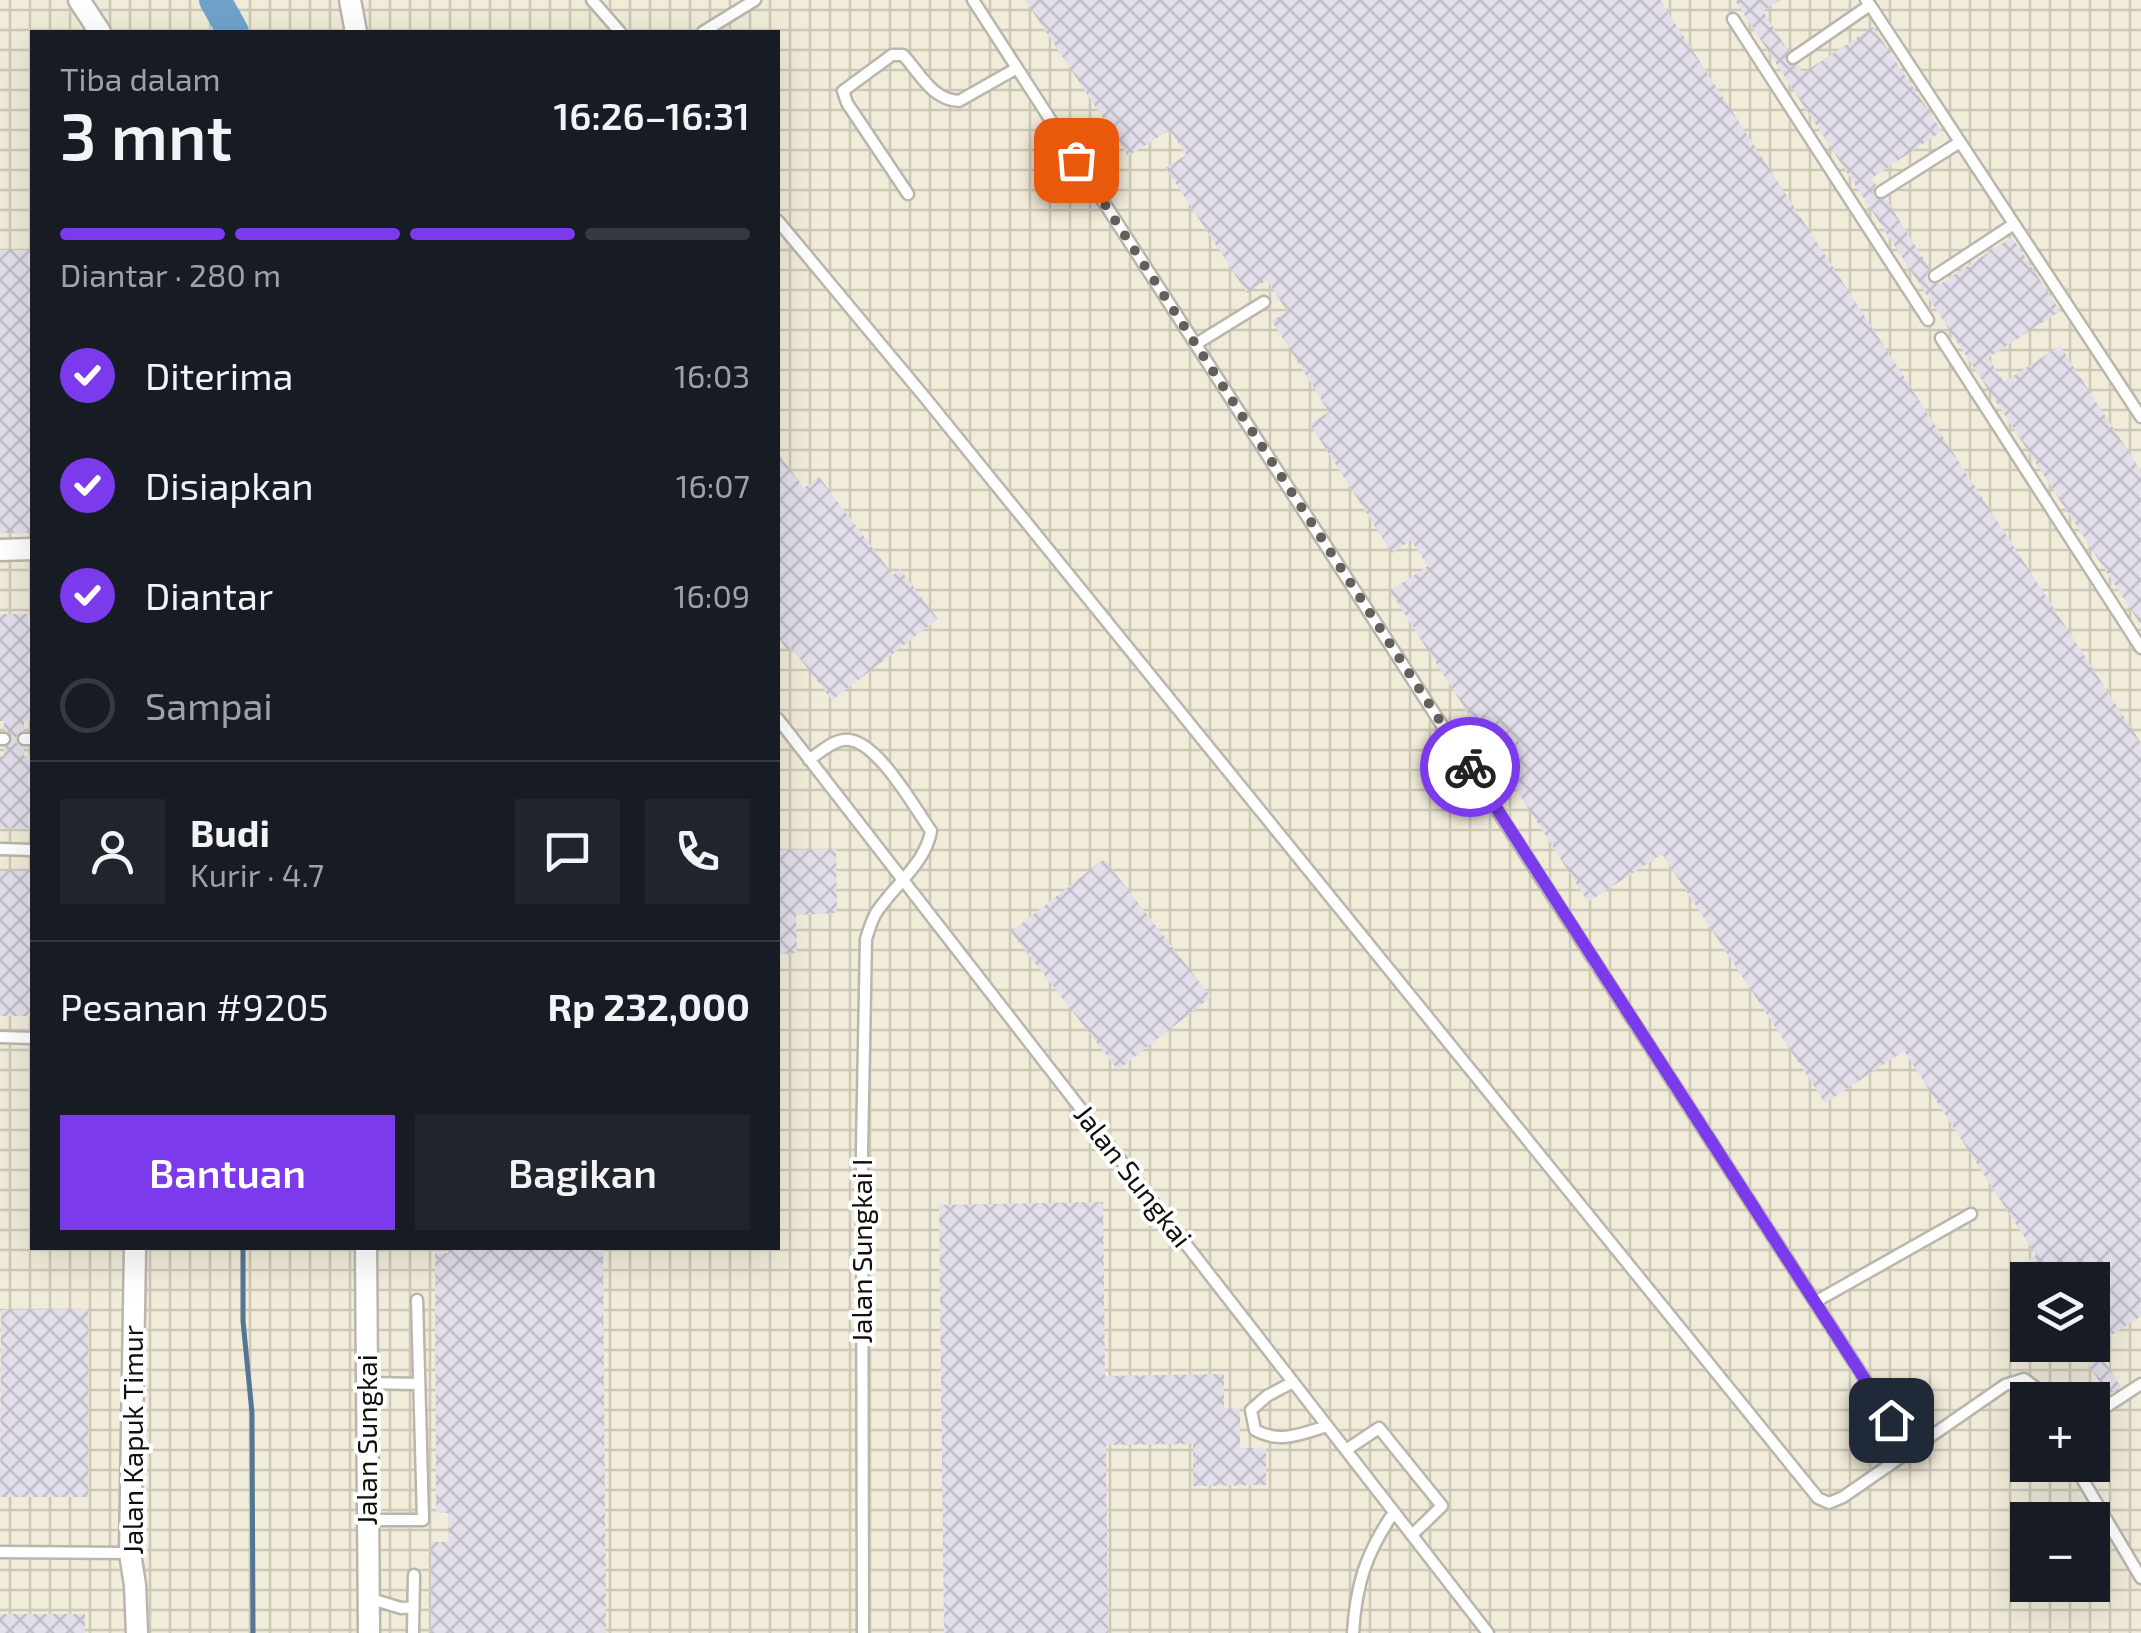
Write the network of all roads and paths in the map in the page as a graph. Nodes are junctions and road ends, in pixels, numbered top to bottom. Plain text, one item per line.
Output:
1 (80, 0) edge
2 (350, 0) edge
3 (592, 0) edge
4 (754, 0) edge
5 (973, 0) edge
6 (1868, 3) edge
7 (1733, 19) dead end
8 (99, 30) edge
9 (356, 30) edge
10 (618, 30) edge
11 (706, 30) edge
12 (1794, 58) dead end
13 (1017, 68) junction
14 (1780, 68) dead end
15 (1769, 76) junction
16 (1960, 142) junction
17 (1880, 192) dead end
18 (908, 194) dead end
19 (1866, 201) dead end
20 (1856, 208) junction
21 (780, 223) edge
22 (2014, 224) junction
23 (1935, 276) dead end
24 (1264, 302) dead end
25 (1928, 320) dead end
26 (1941, 338) dead end
27 (1196, 344) junction
28 (2141, 417) edge
29 (0, 550) edge
30 (30, 550) edge
31 (2141, 648) edge
32 (780, 722) edge
33 (810, 760) junction
34 (0, 850) edge
35 (30, 850) edge
36 (902, 880) junction
37 (0, 1037) edge
38 (30, 1038) edge
39 (1972, 1214) dead end
40 (135, 1250) edge
41 (366, 1250) edge
42 (416, 1300) dead end
43 (1815, 1302) junction
44 (1292, 1382) junction
45 (366, 1383) junction
46 (2010, 1383) edge
47 (419, 1384) junction
48 (2141, 1384) edge
49 (2110, 1404) edge
50 (1327, 1426) junction
51 (1910, 1449) junction
52 (1346, 1450) junction
53 (2084, 1482) edge
54 (1394, 1512) junction
55 (368, 1520) junction
56 (1412, 1535) junction
57 (0, 1552) edge
58 (130, 1553) junction
59 (414, 1575) dead end
60 (2141, 1578) edge
61 (368, 1598) junction
62 (413, 1607) junction
63 (137, 1633) edge
64 (368, 1633) edge
65 (413, 1633) edge
66 (863, 1633) edge
67 (1354, 1633) edge
68 (1488, 1633) edge

1 - 8 street
2 - 9 street
3 - 10 lane
4 - 11 lane
5 - 13 lane
6 - 12 lane
6 - 16 lane
7 - 15 lane
13 - 18 lane
13 - 27 lane
14 - 15 lane
15 - 20 lane
16 - 17 lane
16 - 22 lane
19 - 20 lane
20 - 25 lane
21 - 51 lane
22 - 23 lane
22 - 28 lane
24 - 27 lane
26 - 31 lane
27 - 43 lane
29 - 30 street
32 - 33 lane, Jalan Sungkai
33 - 36 lane, Jalan Sungkai
33 - 36 lane, Jalan Sungkai I
34 - 35 lane
36 - 44 lane, Jalan Sungkai
36 - 66 lane, Jalan Sungkai I
37 - 38 lane
39 - 43 lane
40 - 58 street, Jalan Kapuk Timur
41 - 45 street, Jalan Sungkai
42 - 47 lane
43 - 51 lane
44 - 50 lane, Jalan Sungkai
44 - 50 lane
45 - 47 lane
45 - 55 street, Jalan Sungkai
46 - 51 lane
47 - 55 lane
48 - 49 lane
50 - 52 lane, Jalan Sungkai
52 - 54 lane, Jalan Sungkai
52 - 56 lane
53 - 60 lane
54 - 56 lane, Jalan Sungkai
54 - 67 lane
55 - 61 street, Jalan Sungkai
56 - 68 lane, Jalan Sungkai
57 - 58 lane
58 - 63 street, Jalan Kapuk Timur
59 - 62 lane
61 - 62 lane
61 - 64 street, Jalan Sungkai
62 - 65 lane

